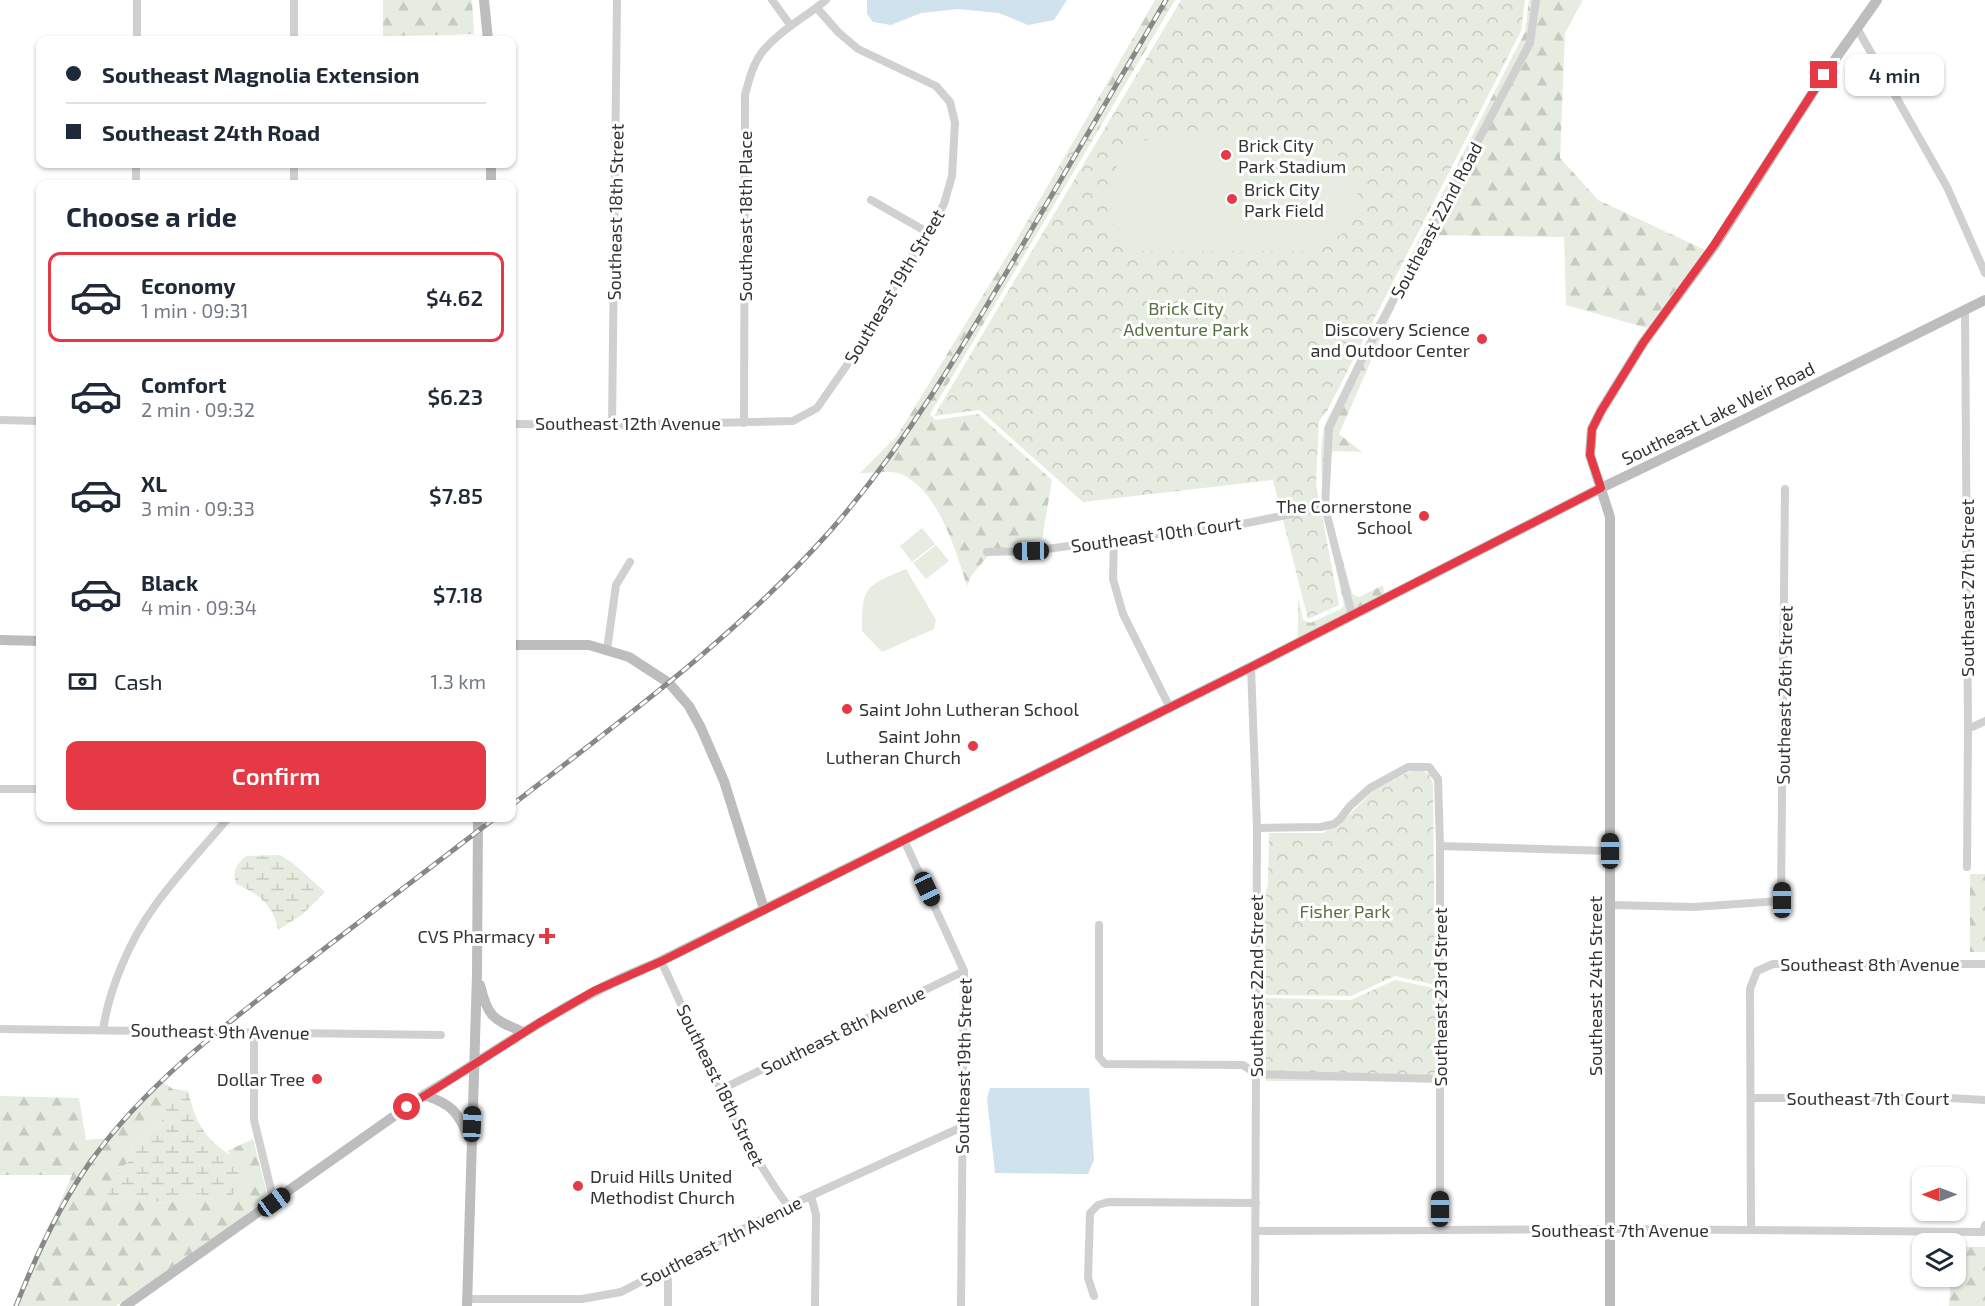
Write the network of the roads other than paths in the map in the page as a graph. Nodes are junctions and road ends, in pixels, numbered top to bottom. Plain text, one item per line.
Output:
1 (137, 0) edge
2 (294, 0) edge
3 (484, 0) edge
4 (617, 0) edge
5 (772, 0) edge
6 (826, 0) edge
7 (1536, 0) edge
8 (1877, 0) edge
9 (817, 8) junction
10 (791, 26) junction
11 (1857, 28) junction
12 (136, 36) edge
13 (294, 36) edge
14 (488, 36) edge
15 (871, 200) dead end
16 (927, 232) junction
17 (1985, 273) edge
18 (1985, 300) edge
19 (1965, 310) junction
20 (0, 420) edge
21 (36, 421) edge
22 (744, 423) junction
23 (516, 424) edge
24 (612, 425) junction
25 (1601, 488) junction
26 (1785, 489) dead end
27 (1325, 507) junction
28 (1114, 540) junction
29 (987, 552) dead end
30 (630, 562) dead end
31 (1352, 615) junction
32 (0, 640) edge
33 (36, 641) edge
34 (516, 645) edge
35 (607, 650) junction
36 (1251, 667) junction
37 (1170, 708) junction
38 (1985, 721) edge
39 (1968, 729) junction
40 (0, 789) edge
41 (36, 789) edge
42 (225, 822) edge
43 (478, 822) edge
44 (1257, 828) junction
45 (904, 840) junction
46 (1440, 846) junction
47 (1610, 851) junction
48 (1966, 867) dead end
49 (1611, 905) junction
50 (764, 909) junction
51 (1100, 925) dead end
52 (662, 961) junction
53 (1985, 964) edge
54 (964, 971) junction
55 (477, 974) junction
56 (0, 1029) edge
57 (103, 1030) junction
58 (254, 1032) junction
59 (523, 1032) junction
60 (441, 1035) dead end
61 (473, 1066) junction
62 (1256, 1074) junction
63 (1440, 1079) junction
64 (722, 1089) junction
65 (424, 1095) junction
66 (1751, 1098) junction
67 (1985, 1100) edge
68 (962, 1127) junction
69 (471, 1143) junction
70 (811, 1196) junction
71 (274, 1202) junction
72 (1256, 1203) junction
73 (788, 1206) junction
74 (1984, 1228) edge
75 (1611, 1229) junction
76 (1440, 1230) junction
77 (1751, 1230) junction
78 (1256, 1231) junction
79 (668, 1269) junction
80 (1094, 1296) dead end
81 (467, 1302) edge
82 (125, 1306) edge
83 (668, 1306) edge
84 (815, 1306) edge
85 (960, 1306) edge
86 (1255, 1306) edge
87 (1610, 1306) edge

1 - 12 street
2 - 13 street
3 - 14 main road
4 - 24 street, Southeast 18th Street
5 - 10 street
6 - 9 street, Southeast 18th Place
7 - 27 street, Southeast 22nd Road
8 - 11 main road, Southeast 24th Street
9 - 10 street, Southeast 18th Place
9 - 16 street, Southeast 19th Street
10 - 22 street, Southeast 18th Place
11 - 17 street
11 - 25 main road, Southeast 24th Street
15 - 16 street
16 - 22 street, Southeast 19th Street
18 - 19 main road, Southeast Lake Weir Road
19 - 25 main road, Southeast Lake Weir Road
19 - 39 street, Southeast 27th Street
20 - 21 street
22 - 24 street, Southeast 12th Avenue
23 - 24 street, Southeast 12th Avenue
25 - 31 main road, Southeast Lake Weir Road
25 - 47 main road, Southeast 24th Street
26 - 49 street, Southeast 26th Street
27 - 28 street, Southeast 10th Court
27 - 31 street, Southeast 22nd Road
28 - 29 street, Southeast 10th Court
28 - 37 street
30 - 35 street
31 - 36 main road, Southeast Lake Weir Road
32 - 33 main road
34 - 35 main road
35 - 50 main road
36 - 37 main road, Southeast Lake Weir Road
36 - 44 street, Southeast 22nd Street
37 - 45 main road, Southeast Lake Weir Road
38 - 39 street
39 - 48 street, Southeast 27th Street
40 - 41 street
42 - 57 street
43 - 55 main road
44 - 46 street, Southeast 23rd Street
44 - 62 street, Southeast 22nd Street
45 - 50 main road, Southeast Lake Weir Road
45 - 54 street, Southeast 19th Street
46 - 47 street
46 - 63 street, Southeast 23rd Street
47 - 49 main road, Southeast 24th Street
49 - 75 main road, Southeast 24th Street
50 - 52 main road, Southeast Lake Weir Road
51 - 62 street
52 - 59 main road, Southeast Lake Weir Road
52 - 64 street, Southeast 18th Street
53 - 66 street, Southeast 8th Avenue
54 - 64 street, Southeast 8th Avenue
54 - 68 street, Southeast 19th Street
55 - 59 main road
55 - 61 main road
56 - 57 street, Southeast 9th Avenue
57 - 58 street, Southeast 9th Avenue
58 - 60 street, Southeast 9th Avenue
58 - 71 street
59 - 61 main road, Southeast Lake Weir Road
61 - 65 main road, Southeast Lake Weir Road
61 - 69 main road
62 - 63 street
62 - 72 street, Southeast 22nd Street
63 - 76 street, Southeast 23rd Street
64 - 73 street, Southeast 18th Street
65 - 69 main road
65 - 71 main road, Southeast Lake Weir Road
66 - 67 street, Southeast 7th Court
66 - 77 street
68 - 70 street, Southeast 7th Avenue
68 - 85 street, Southeast 19th Street
69 - 81 main road
70 - 73 street, Southeast 7th Avenue
70 - 84 street
71 - 82 main road, Southeast Lake Weir Road
72 - 78 street, Southeast 22nd Street
72 - 80 street
73 - 79 street, Southeast 7th Avenue
74 - 77 street, Southeast 7th Avenue
75 - 76 street, Southeast 7th Avenue
75 - 77 street, Southeast 7th Avenue
75 - 87 main road, Southeast 24th Street
76 - 78 street, Southeast 7th Avenue
78 - 86 street, Southeast 22nd Street
79 - 81 street, Southeast 7th Avenue
79 - 83 street

